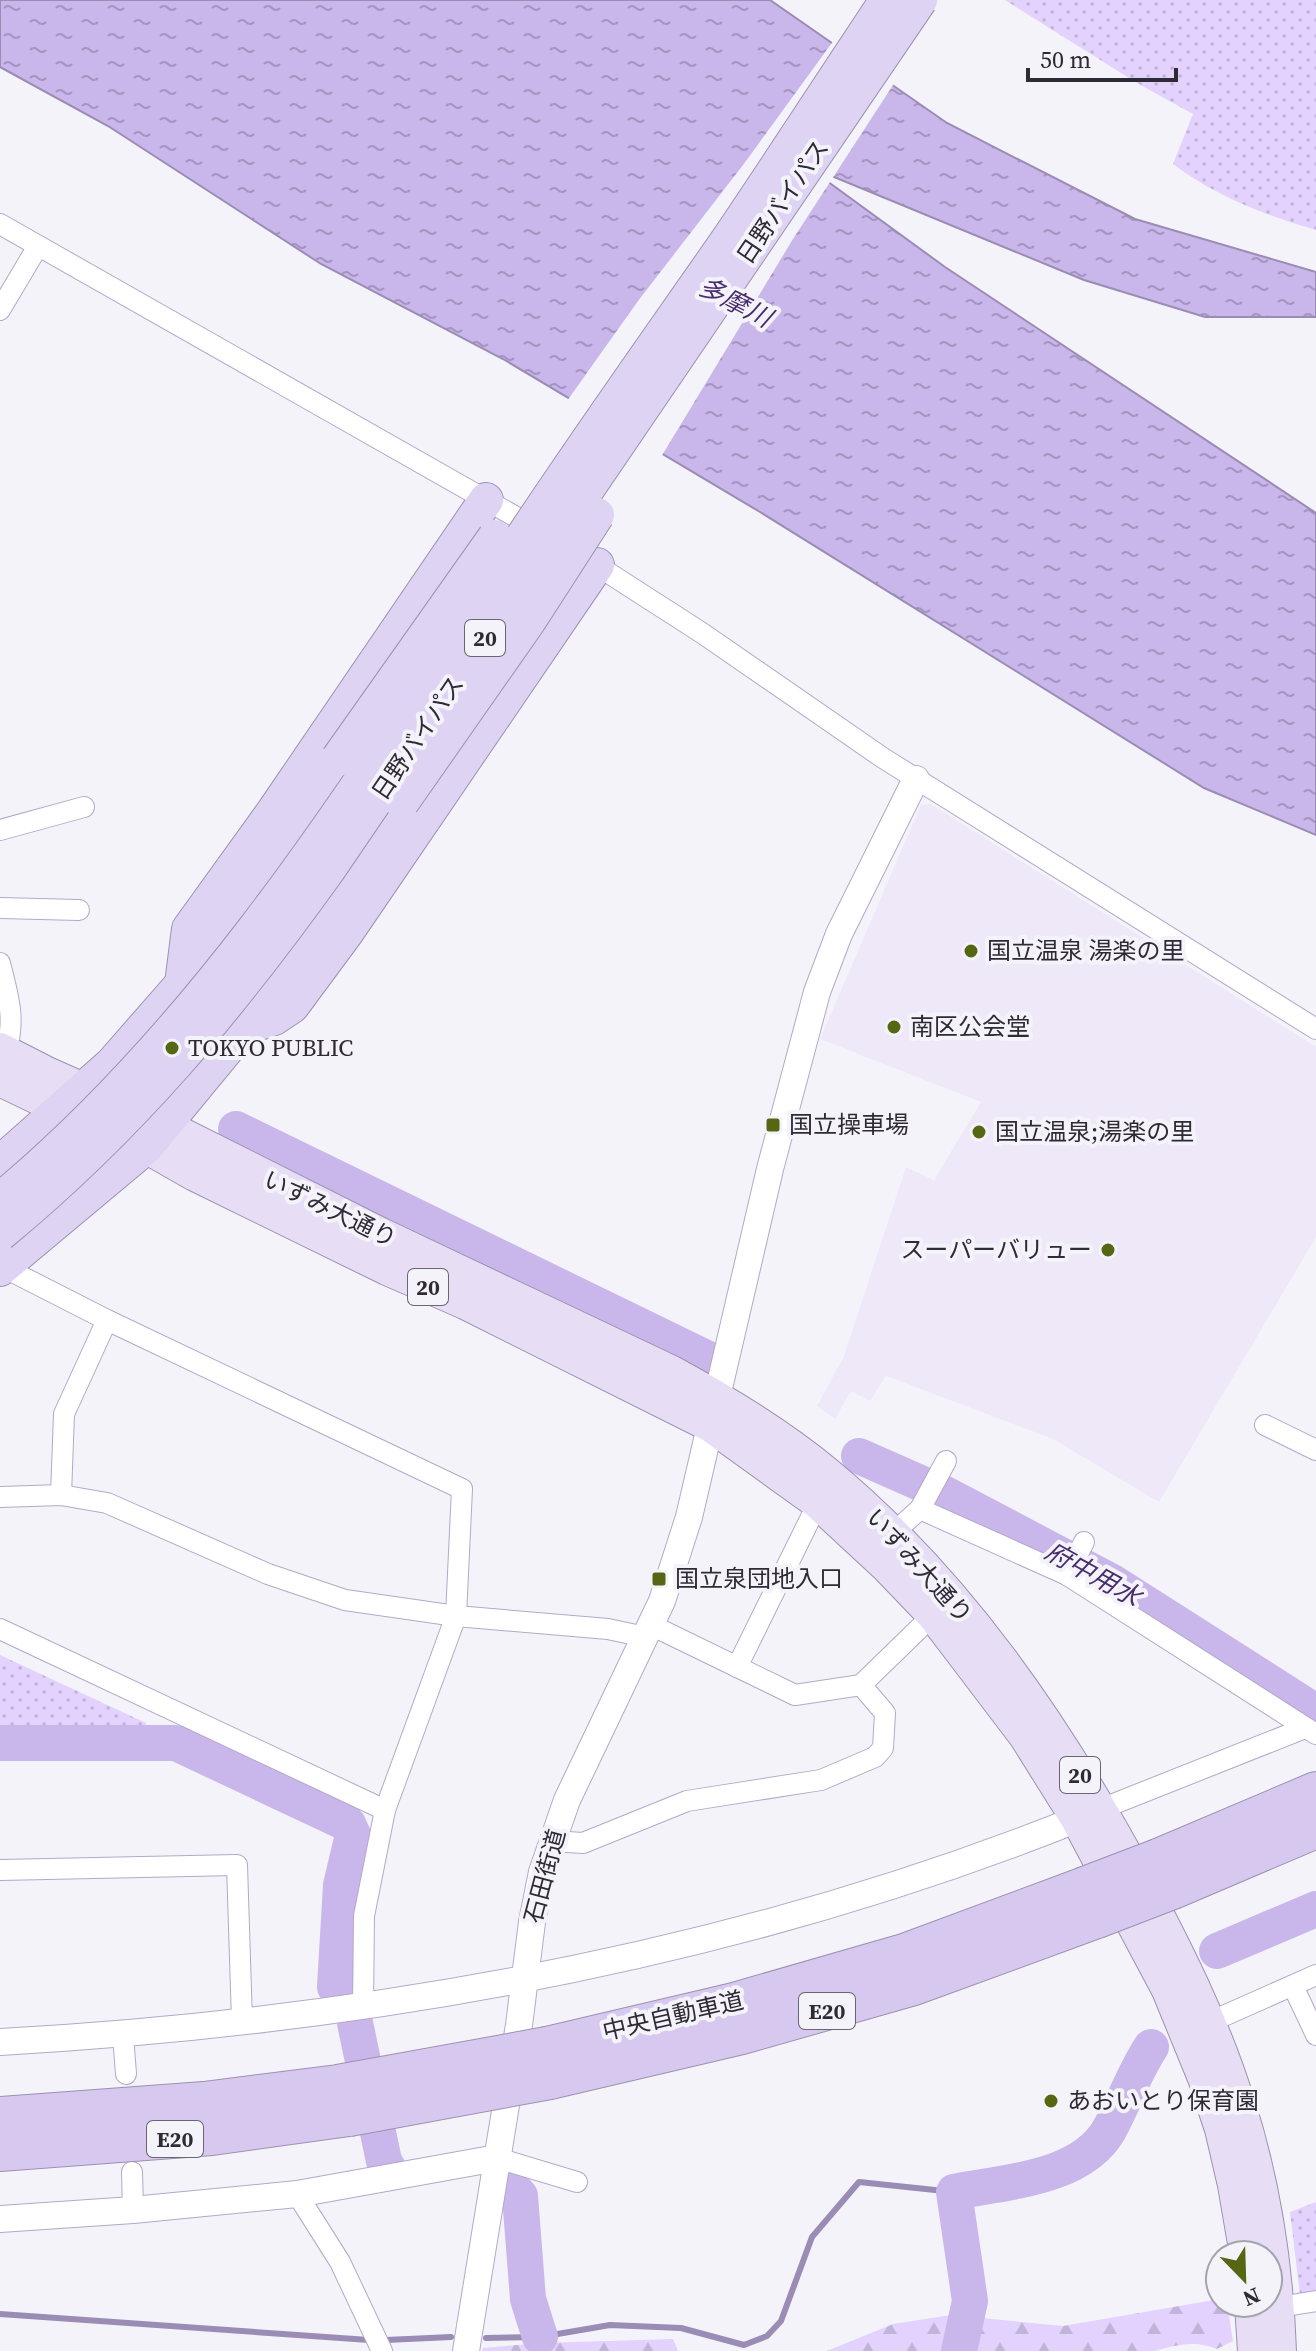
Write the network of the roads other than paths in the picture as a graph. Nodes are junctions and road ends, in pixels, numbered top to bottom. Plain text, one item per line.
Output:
1 (887, 0) edge
2 (920, 0) edge
3 (0, 224) edge
4 (38, 246) junction
5 (738, 246) junction
6 (0, 310) edge
7 (486, 500) junction
8 (597, 565) junction
9 (916, 779) junction
10 (84, 807) dead end
11 (0, 830) edge
12 (0, 908) edge
13 (79, 910) dead end
14 (0, 963) edge
15 (182, 984) junction
16 (244, 1028) junction
17 (1316, 1029) edge
18 (2, 1060) edge
19 (72, 1099) junction
20 (155, 1136) junction
21 (0, 1163) edge
22 (0, 1200) edge
23 (1, 1257) edge
24 (107, 1320) junction
25 (714, 1412) junction
26 (1265, 1425) dead end
27 (1316, 1450) edge
28 (943, 1466) dead end
29 (61, 1495) junction
30 (0, 1497) edge
31 (818, 1503) junction
32 (922, 1504) junction
33 (892, 1534) junction
34 (933, 1615) junction
35 (456, 1616) junction
36 (0, 1629) edge
37 (648, 1631) junction
38 (737, 1667) junction
39 (861, 1685) junction
40 (1311, 1731) edge
41 (1316, 1791) edge
42 (385, 1810) junction
43 (1089, 1814) junction
44 (1316, 1829) edge
45 (551, 1841) junction
46 (0, 1870) edge
47 (1166, 1874) junction
48 (1316, 1975) edge
49 (524, 1978) junction
50 (1293, 1986) junction
51 (363, 2008) junction
52 (242, 2021) junction
53 (1210, 2022) junction
54 (123, 2035) junction
55 (1316, 2035) edge
56 (0, 2042) edge
57 (126, 2074) dead end
58 (343, 2100) junction
59 (0, 2116) edge
60 (0, 2152) edge
61 (497, 2158) junction
62 (132, 2172) dead end
63 (577, 2182) dead end
64 (297, 2194) junction
65 (133, 2210) junction
66 (0, 2219) edge
67 (1252, 2239) edge
68 (1260, 2239) edge
69 (1284, 2289) edge
70 (1316, 2301) edge
71 (1259, 2319) edge
72 (1273, 2319) edge
73 (382, 2351) edge
74 (466, 2351) edge
75 (1254, 2351) edge
76 (1280, 2351) edge

1 - 5 highway, 日野バイパス / 20, bridge
2 - 5 highway, 日野バイパス / 20, bridge
3 - 4 street
4 - 6 street
4 - 7 street
5 - 15 highway, bridge
5 - 16 highway, bridge
5 - 22 highway, 日野バイパス / 20, bridge
5 - 23 highway, 日野バイパス / 20, bridge
7 - 8 street
7 - 15 highway
8 - 9 street
8 - 16 highway
9 - 17 street
9 - 25 street, 石田街道
10 - 11 street
12 - 13 street
14 - 18 street
15 - 19 highway
16 - 20 highway
18 - 19 main road, 20
19 - 20 main road, 20
19 - 21 highway
20 - 23 highway
20 - 25 main road, いずみ大通り / 20
23 - 24 street
24 - 29 street
24 - 35 street
25 - 31 main road, いずみ大通り / 20
25 - 33 main road, いずみ大通り / 20
25 - 37 street, 石田街道
26 - 27 street
28 - 32 street
29 - 30 street
29 - 35 street
31 - 34 main road, いずみ大通り / 20
31 - 38 street
32 - 33 street
32 - 40 street
33 - 43 main road, いずみ大通り / 20
34 - 39 street
34 - 43 main road, いずみ大通り / 20
35 - 37 street
35 - 42 street
36 - 42 street
37 - 38 street
37 - 45 street, 石田街道
38 - 39 street
39 - 45 street
40 - 43 street
41 - 47 highway, 中央自動車道 / E20
42 - 51 street
43 - 49 street
43 - 53 main road, いずみ大通り / 20
43 - 67 main road, いずみ大通り / 20
44 - 47 highway, 中央自動車道 / E20
45 - 49 street, 石田街道
46 - 52 street
47 - 58 highway, 中央自動車道 / E20, bridge
48 - 50 street
49 - 51 street
49 - 61 street, 石田街道
50 - 53 street
50 - 55 street
51 - 52 street
52 - 54 street
53 - 68 main road, いずみ大通り / 20
54 - 56 street
54 - 57 street
58 - 59 highway, 中央自動車道 / E20
58 - 60 highway, 中央自動車道 / E20
61 - 63 street
61 - 64 street
61 - 74 street, 石田街道
62 - 65 street
64 - 65 street
64 - 73 street
65 - 66 street
69 - 70 street
71 - 75 main road, いずみ大通り / 20
72 - 76 main road, いずみ大通り / 20

